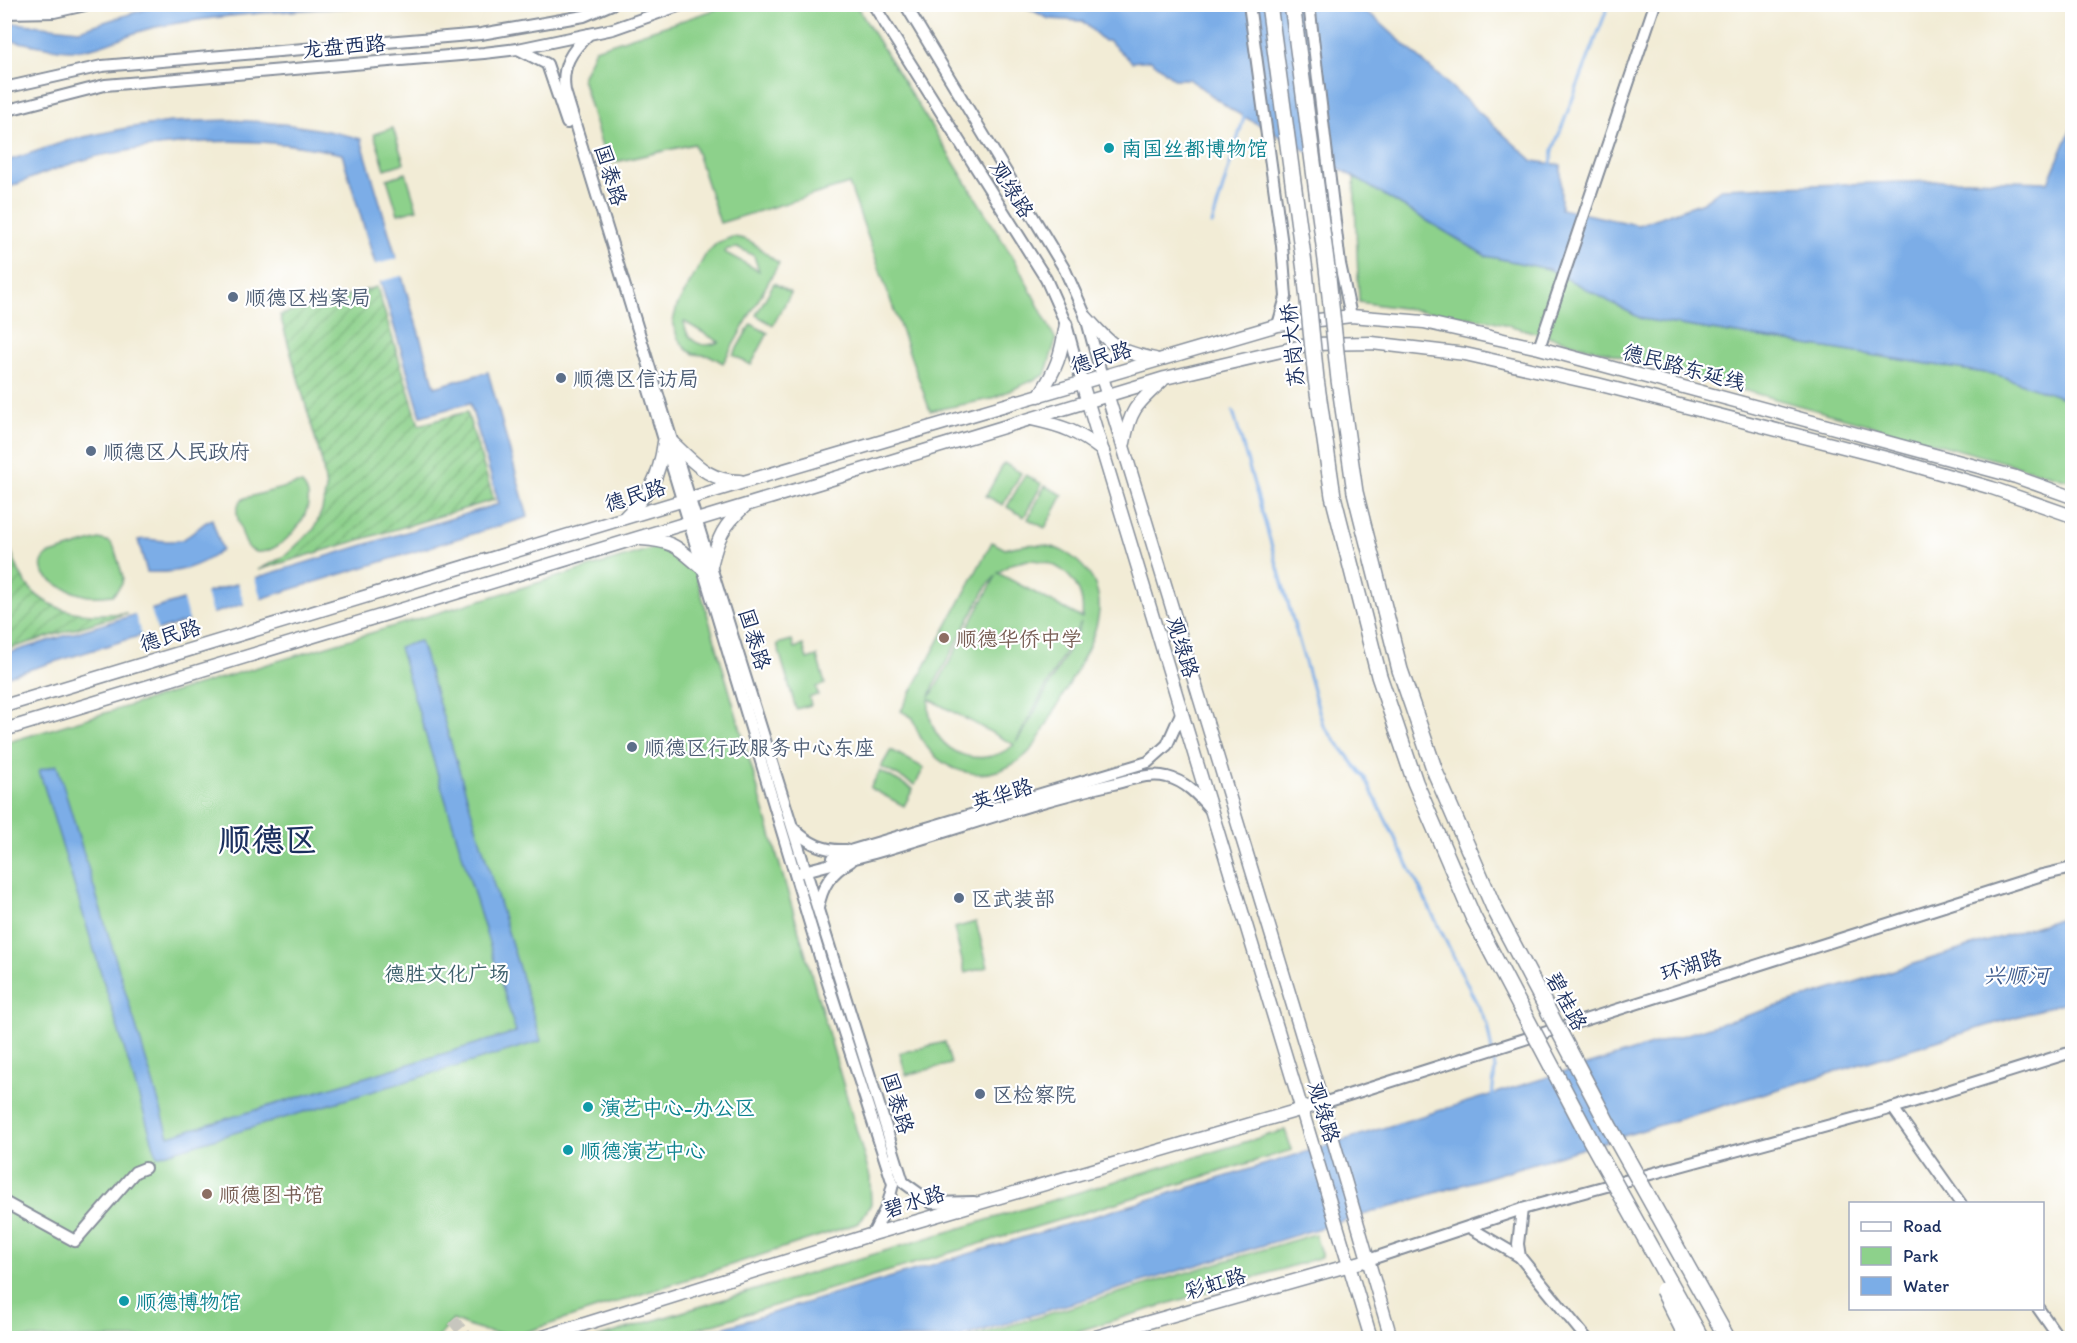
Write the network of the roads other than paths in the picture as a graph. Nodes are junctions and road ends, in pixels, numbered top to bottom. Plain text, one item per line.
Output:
1 (90, 4) edge
2 (588, 4) edge
3 (612, 4) edge
4 (684, 4) edge
5 (873, 4) edge
6 (904, 4) edge
7 (1249, 4) edge
8 (1269, 4) edge
9 (1292, 4) edge
10 (1309, 4) edge
11 (1655, 4) edge
12 (4, 13) edge
13 (584, 16) junction
14 (589, 34) junction
15 (518, 49) junction
16 (6, 86) edge
17 (4, 111) edge
18 (1086, 316) junction
19 (1351, 316) junction
20 (1066, 324) junction
21 (1278, 325) junction
22 (1539, 348) junction
23 (1159, 359) junction
24 (1102, 377) junction
25 (1165, 378) junction
26 (1082, 383) junction
27 (1039, 396) junction
28 (1108, 396) junction
29 (1088, 402) junction
30 (1030, 419) junction
31 (669, 443) junction
32 (1124, 445) junction
33 (1103, 451) junction
34 (747, 481) junction
35 (2073, 497) edge
36 (686, 500) junction
37 (747, 504) junction
38 (2073, 516) edge
39 (623, 519) junction
40 (692, 520) junction
41 (634, 538) junction
42 (707, 567) junction
43 (1400, 670) joint
44 (1379, 676) joint
45 (4, 705) edge
46 (1182, 711) junction
47 (4, 730) edge
48 (1212, 811) junction
49 (793, 829) junction
50 (854, 854) junction
51 (2073, 868) edge
52 (799, 870) junction
53 (818, 911) junction
54 (2073, 1052) edge
55 (1323, 1102) junction
56 (1302, 1108) junction
57 (1893, 1108) junction
58 (1580, 1120) junction
59 (145, 1168) dead end
60 (4, 1202) edge
61 (978, 1202) junction
62 (1961, 1202) edge
63 (1522, 1209) junction
64 (1469, 1227) junction
65 (873, 1233) junction
66 (1520, 1257) junction
67 (1368, 1260) junction
68 (1349, 1265) junction
69 (2039, 1310) edge
70 (540, 1338) edge
71 (1092, 1338) edge
72 (1371, 1338) edge
73 (1391, 1338) edge
74 (1586, 1338) edge
75 (1687, 1338) edge
76 (1701, 1338) edge
77 (1727, 1338) edge
78 (2059, 1338) edge

1 - 12 street
2 - 13 street
3 - 13 street, 龙盘西路
4 - 14 street, 龙盘西路
5 - 20 street, 观绿路
6 - 18 street, 观绿路
7 - 21 street
8 - 44 highway, 苏岗大桥, bridge
9 - 43 highway, 苏岗大桥, bridge
10 - 19 street
11 - 22 street
13 - 16 street, 龙盘西路
14 - 15 street, 龙盘西路
14 - 31 street, 国泰路
15 - 17 street, 龙盘西路
15 - 31 street, 国泰路
18 - 23 main road
18 - 24 street, 观绿路
19 - 21 main road, 德民路东延线
19 - 22 main road, 德民路东延线
20 - 26 street, 观绿路
20 - 27 main road
21 - 23 main road, 德民路
22 - 35 main road, 德民路东延线
23 - 24 main road, 德民路
24 - 26 main road, 德民路
24 - 28 main road, 观绿路
25 - 28 main road, 德民路东延线
25 - 32 main road
25 - 38 main road, 德民路东延线
26 - 27 main road, 德民路
26 - 29 main road, 观绿路
27 - 34 main road, 德民路
28 - 29 main road, 德民路东延线
28 - 32 main road, 观绿路
29 - 30 main road, 德民路东延线
29 - 33 main road, 观绿路
30 - 33 main road
30 - 37 main road, 德民路东延线
31 - 34 main road
31 - 36 street, 国泰路
31 - 39 main road
32 - 55 main road, 观绿路
33 - 46 main road, 观绿路
34 - 36 main road, 德民路
36 - 39 main road, 德民路
36 - 40 street, 国泰路
37 - 40 main road, 德民路东延线
37 - 42 main road
39 - 45 main road, 德民路
40 - 41 main road, 德民路东延线
40 - 42 street, 国泰路
41 - 42 main road
41 - 47 main road, 德民路东延线
42 - 49 street, 国泰路
42 - 52 street, 国泰路
43 - 77 highway, 碧桂路, bridge
44 - 58 highway, 碧桂路, bridge
46 - 48 main road, 观绿路
46 - 50 street, 英华路
48 - 50 street, 英华路
48 - 56 main road, 观绿路
49 - 50 street
49 - 52 street, 国泰路
50 - 52 street, 英华路
50 - 53 street
51 - 55 street, 环湖路
52 - 53 street, 国泰路
52 - 65 street, 国泰路
53 - 61 street, 国泰路
54 - 57 street
55 - 56 main road, 碧水路
55 - 67 main road, 观绿路
56 - 61 main road, 碧水路
56 - 68 main road, 观绿路
57 - 62 street
57 - 63 street
58 - 75 highway, bridge
58 - 76 highway, 碧桂路, bridge
59 - 60 street
61 - 65 main road, 碧水路
63 - 64 street
63 - 66 street
64 - 66 street
64 - 67 street
65 - 70 main road, 碧水路
66 - 74 street
67 - 68 main road, 彩虹路
67 - 73 main road, 观绿路
68 - 71 main road, 彩虹路
68 - 72 main road, 观绿路
69 - 78 street

